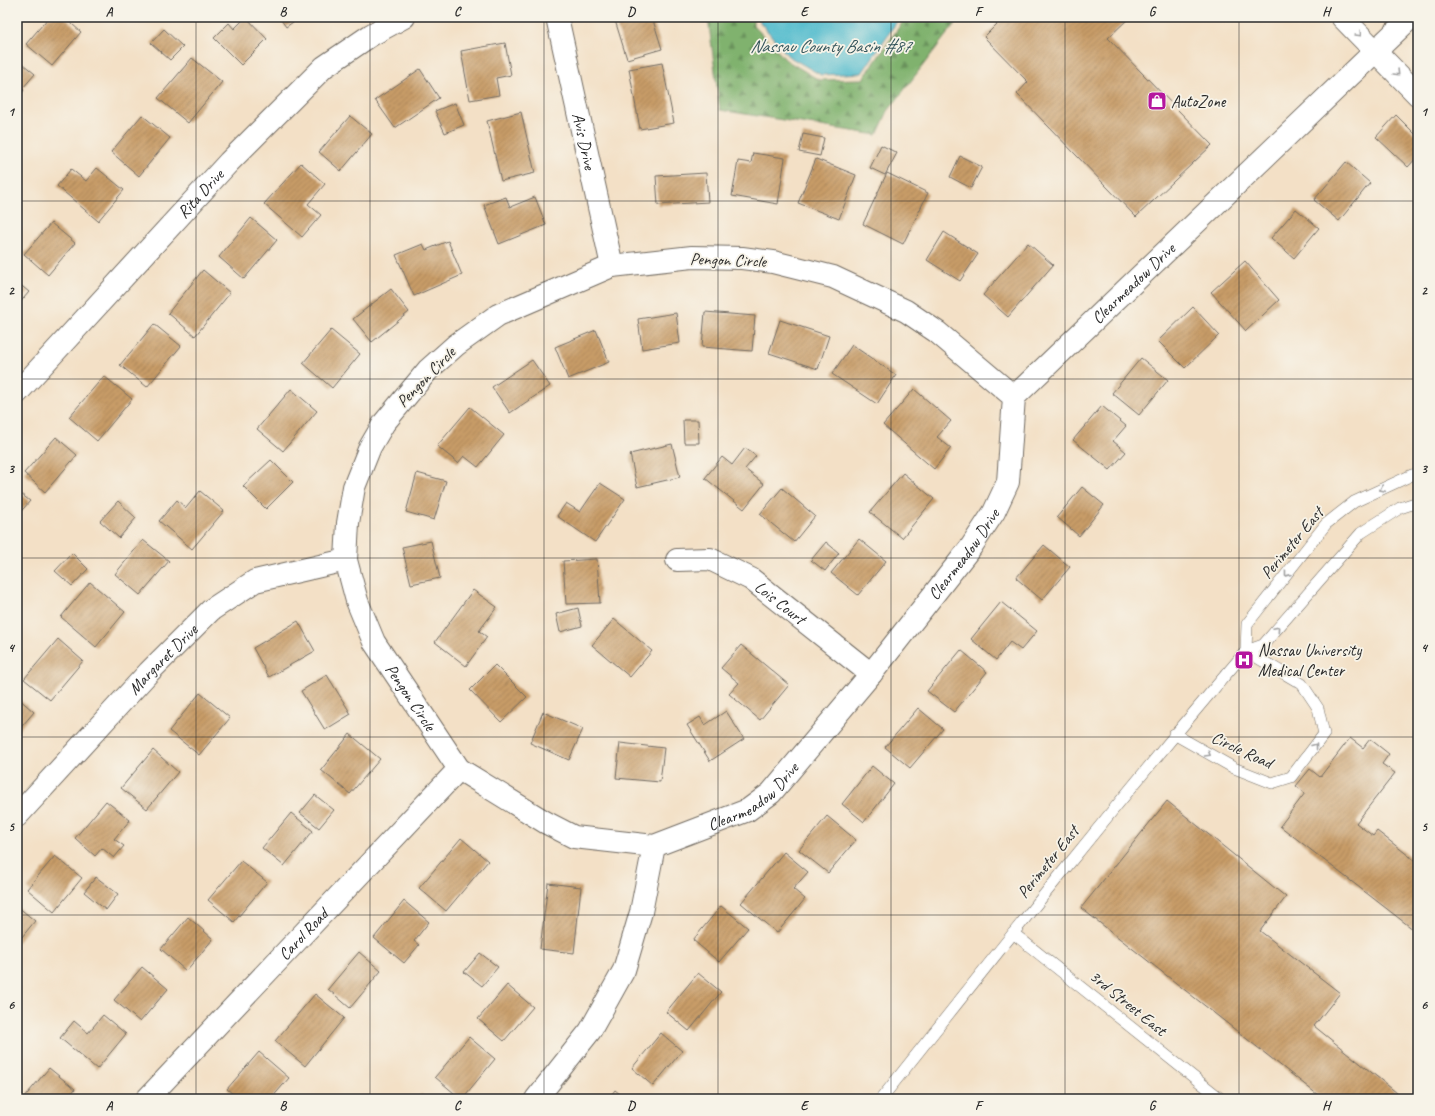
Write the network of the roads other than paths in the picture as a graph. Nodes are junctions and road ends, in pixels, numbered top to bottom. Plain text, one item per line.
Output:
1 (404, 17) edge
2 (556, 17) edge
3 (1342, 17) edge
4 (1411, 17) edge
5 (1375, 51) junction
6 (1418, 95) edge
7 (612, 266) junction
8 (17, 393) edge
9 (1014, 396) junction
10 (1418, 474) edge
11 (1418, 502) edge
12 (346, 560) junction
13 (677, 560) dead end
14 (1246, 651) junction
15 (871, 674) junction
16 (1174, 734) junction
17 (459, 769) junction
18 (17, 816) edge
19 (654, 846) junction
20 (1013, 933) junction
21 (147, 1099) edge
22 (536, 1099) edge
23 (881, 1099) edge
24 (1221, 1099) edge

1 - 8 street, Rita Drive
2 - 7 street, Avis Drive
3 -> 5 street
4 - 5 street, Clearmeadow Drive
5 -> 6 street
5 - 9 street, Clearmeadow Drive
7 - 9 street, Pengon Circle
7 - 12 street, Pengon Circle
9 - 15 street, Clearmeadow Drive
10 -> 14 lane, Perimeter East
14 -> 11 lane, Perimeter East
12 - 17 street, Pengon Circle
12 - 18 street, Margaret Drive
13 - 15 street, Lois Court
14 - 16 lane, Perimeter East
16 -> 14 lane, Circle Road
15 - 19 street, Clearmeadow Drive
16 - 20 lane, Perimeter East
17 - 19 street, Pengon Circle
17 - 21 street, Carol Road
19 - 22 street
20 - 23 lane, Perimeter East
20 - 24 lane, 3rd Street East

